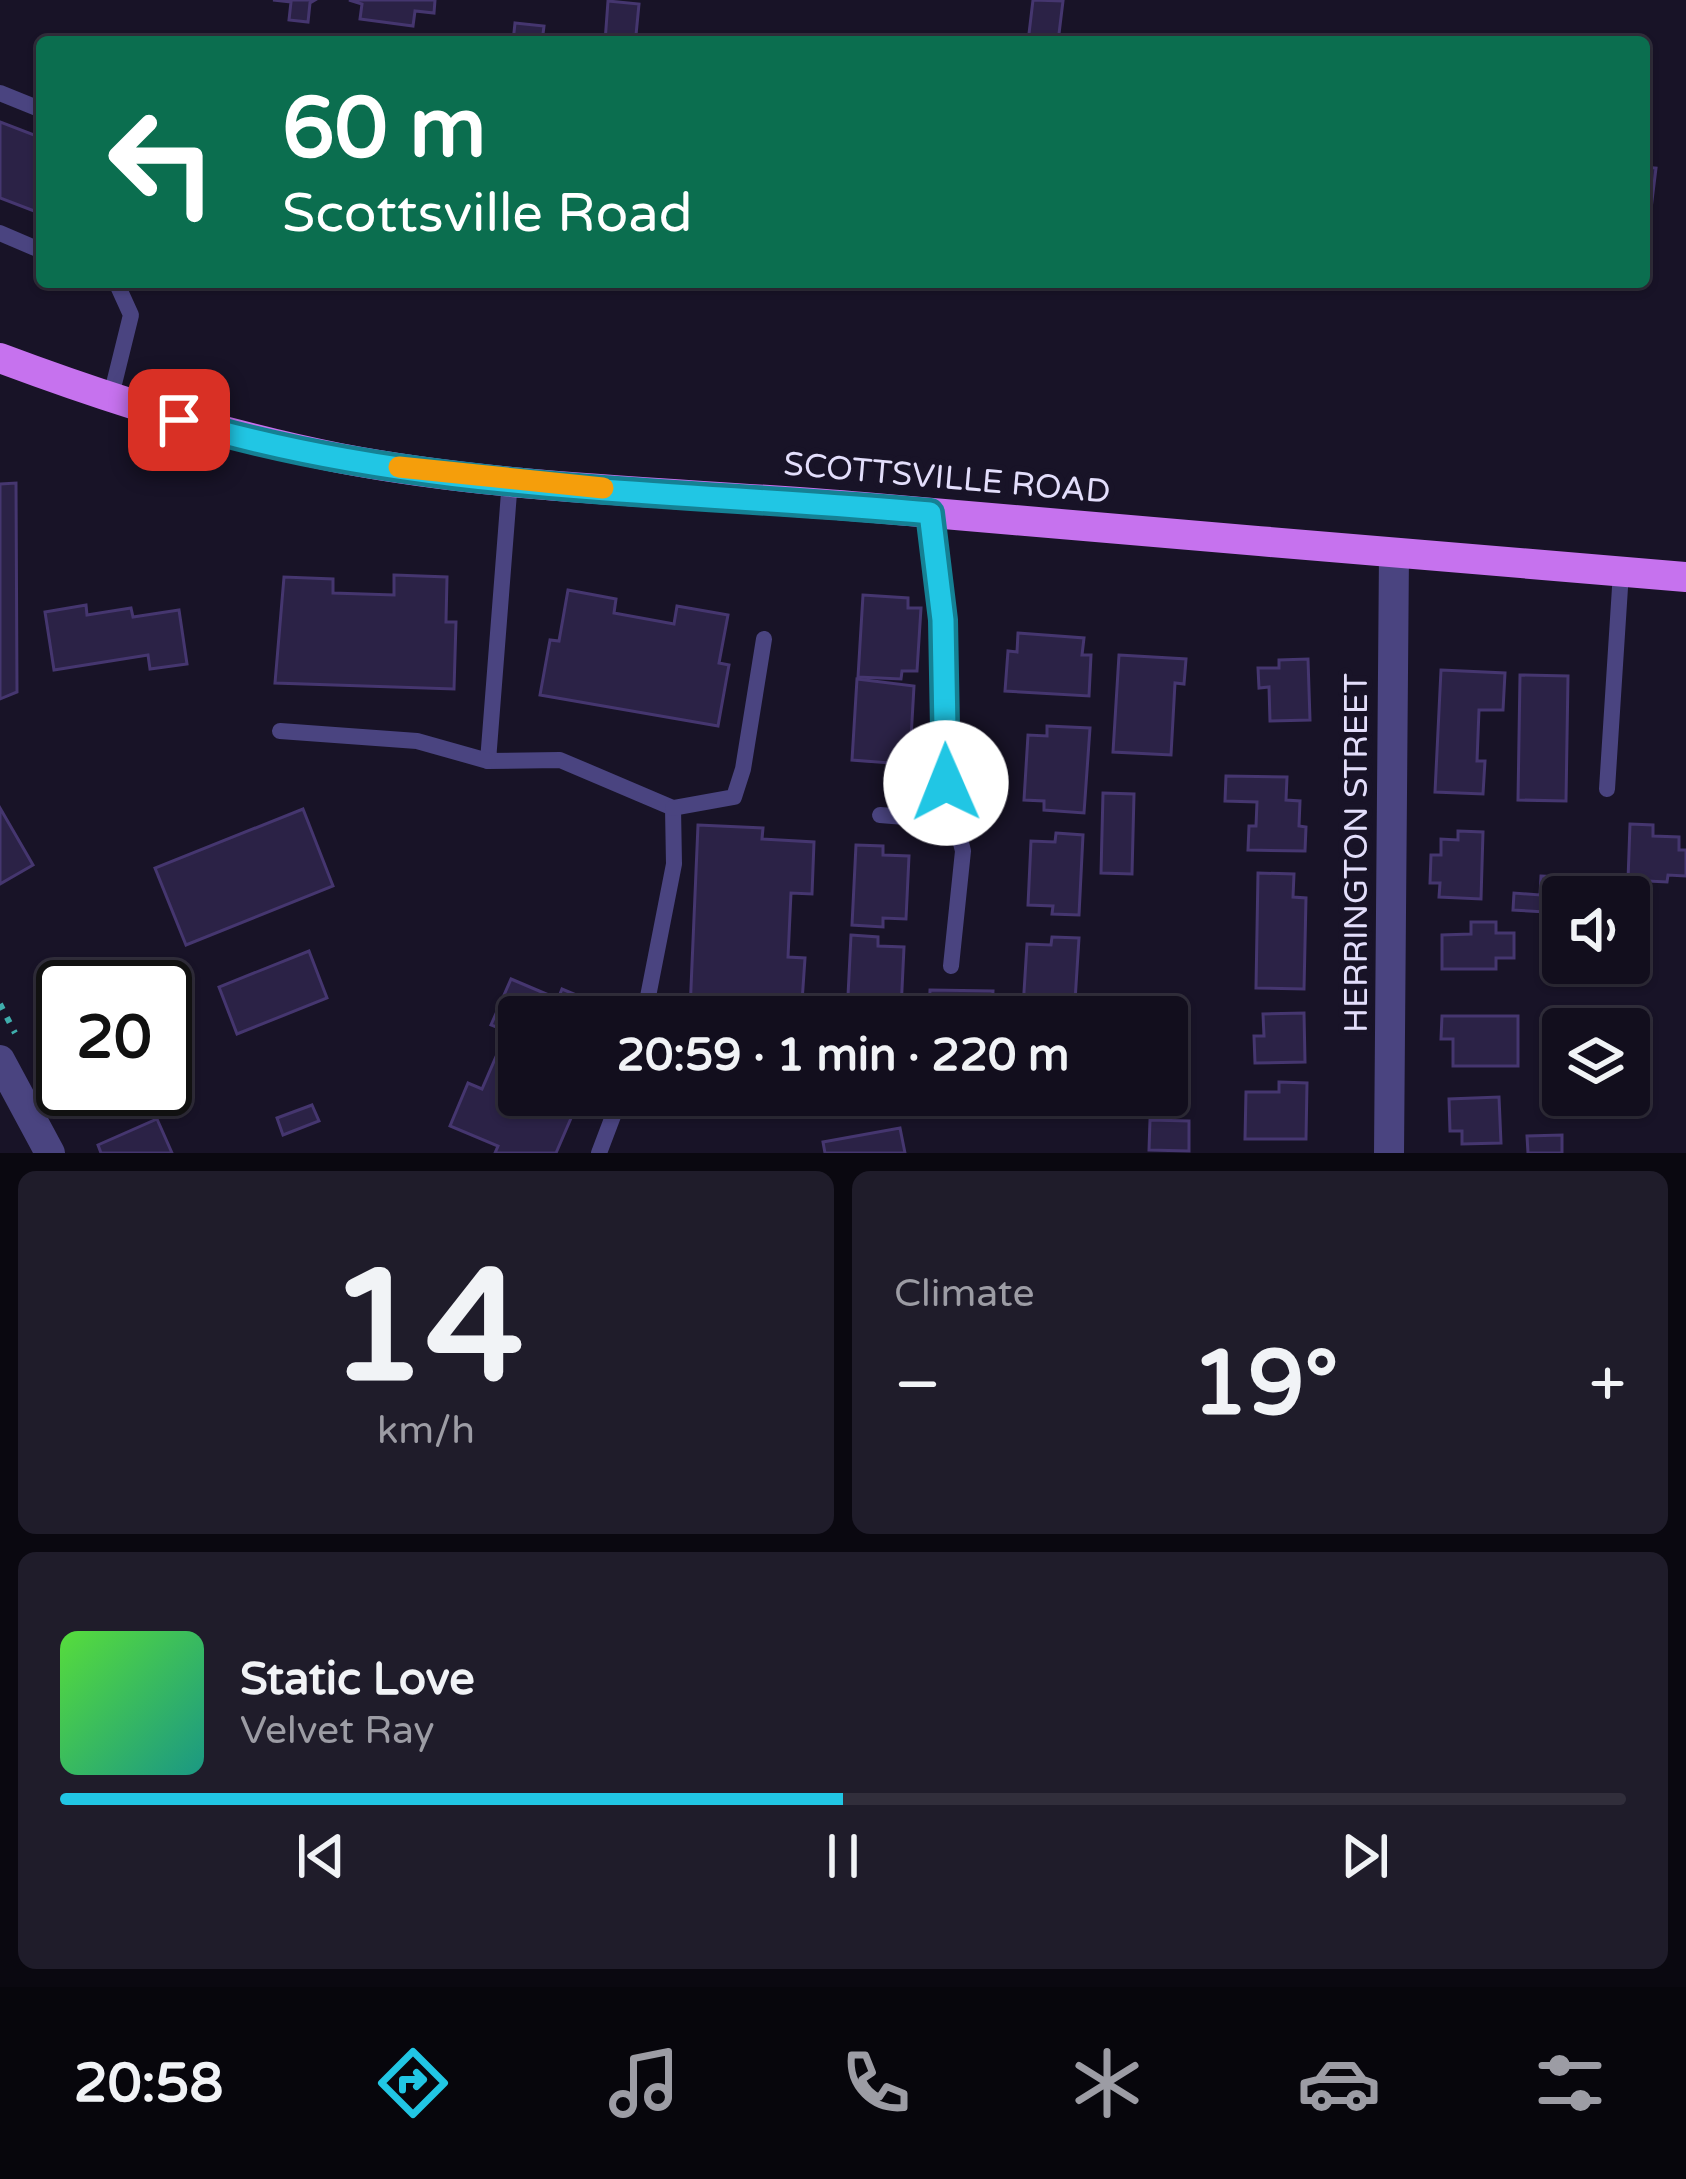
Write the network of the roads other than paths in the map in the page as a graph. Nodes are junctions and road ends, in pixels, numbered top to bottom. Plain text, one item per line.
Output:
1 (0, 93) edge
2 (36, 108) edge
3 (0, 233) edge
4 (36, 248) edge
5 (119, 288) edge
6 (0, 358) edge
7 (110, 400) junction
8 (510, 480) junction
9 (930, 513) junction
10 (1394, 553) junction
11 (1621, 572) junction
12 (1686, 577) edge
13 (764, 639) dead end
14 (280, 731) dead end
15 (488, 761) junction
16 (1607, 789) dead end
17 (673, 808) junction
18 (880, 815) dead end
19 (956, 821) junction
20 (952, 966) dead end
21 (648, 996) edge
22 (0, 1060) edge
23 (613, 1116) edge
24 (50, 1153) edge
25 (599, 1153) edge
26 (1389, 1153) edge

1 - 2 lane
3 - 4 lane
5 - 7 lane
6 - 7 main road, SCOTTSVILLE ROAD
7 - 8 main road, SCOTTSVILLE ROAD
8 - 9 main road, SCOTTSVILLE ROAD
8 - 15 lane
9 - 10 main road, SCOTTSVILLE ROAD
9 - 19 lane
10 - 11 main road, SCOTTSVILLE ROAD
10 - 26 street, HERRINGTON STREET
11 - 12 main road, SCOTTSVILLE ROAD
11 - 16 lane
13 - 17 lane
14 - 15 lane
15 - 17 lane
17 - 21 lane
18 - 19 lane
19 - 20 lane
22 - 24 street
23 - 25 lane

